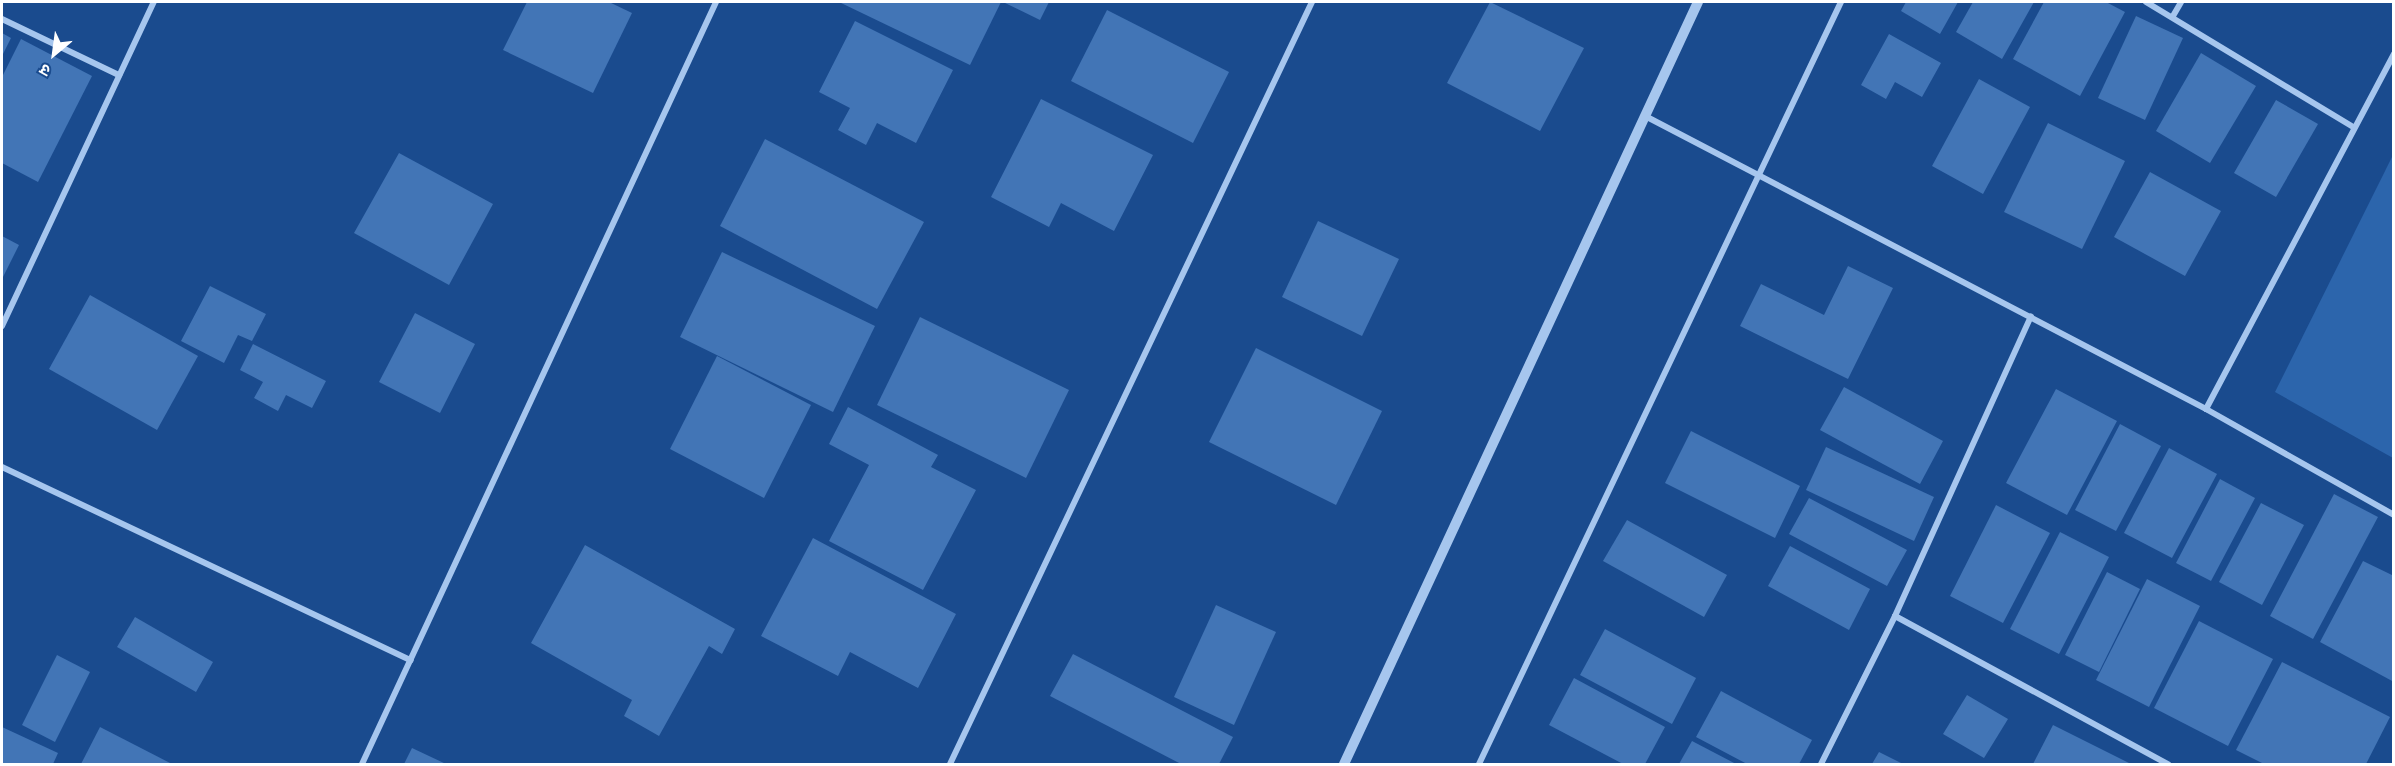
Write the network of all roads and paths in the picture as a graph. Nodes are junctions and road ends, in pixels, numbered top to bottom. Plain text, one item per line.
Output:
1 (154, 2) edge
2 (716, 2) edge
3 (1312, 2) edge
4 (1696, 2) edge
5 (1841, 2) edge
6 (2146, 2) edge
7 (2181, 2) edge
8 (2173, 16) junction
9 (2, 19) edge
10 (2394, 54) edge
11 (119, 75) junction
12 (1647, 117) junction
13 (2354, 127) junction
14 (1759, 173) junction
15 (2031, 316) junction
16 (2, 326) edge
17 (2206, 409) junction
18 (2, 467) edge
19 (2394, 515) edge
20 (1895, 616) junction
21 (411, 660) junction
22 (362, 765) edge
23 (950, 765) edge
24 (1344, 765) edge
25 (1479, 765) edge
26 (1821, 765) edge
27 (2168, 765) edge

1 - 11 street
2 - 21 street
3 - 23 street
4 - 12 street
5 - 14 street
6 - 8 street
7 - 8 street
8 - 13 street
9 - 11 street
10 - 13 street
11 - 16 street
12 - 14 street
12 - 24 street
13 - 17 street
14 - 15 street
14 - 25 street
15 - 17 street
15 - 20 street
17 - 19 street
18 - 21 street
20 - 26 street
20 - 27 street
21 - 22 street

